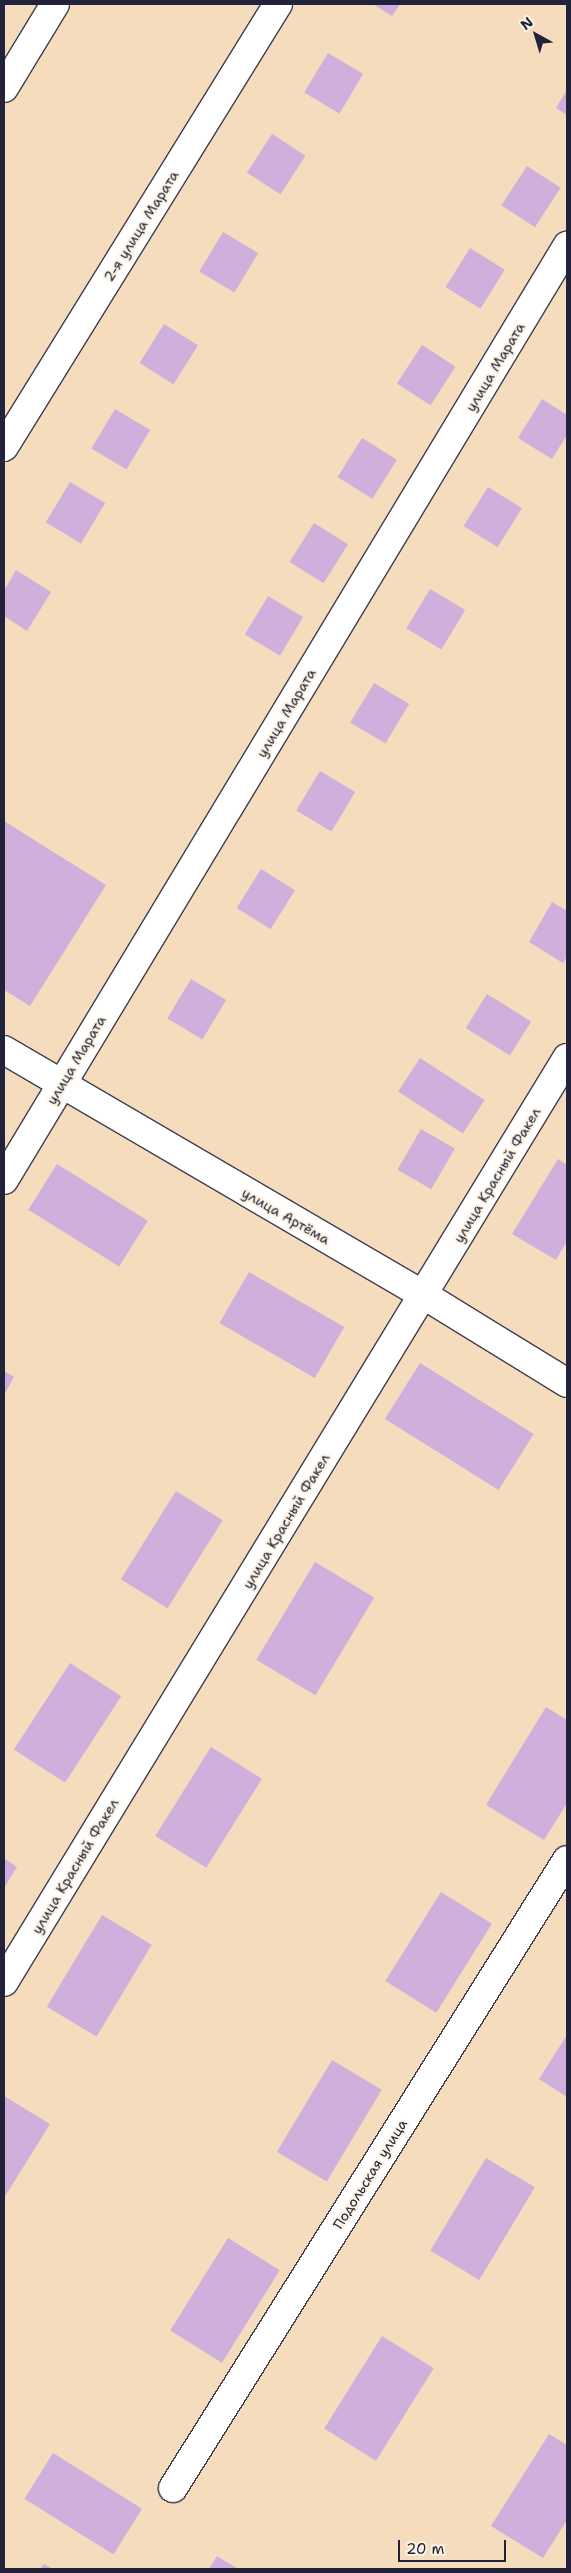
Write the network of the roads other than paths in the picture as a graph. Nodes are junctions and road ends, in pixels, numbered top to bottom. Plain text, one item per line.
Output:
1 (56, 4) edge
2 (278, 4) edge
3 (4, 88) edge
4 (567, 246) edge
5 (4, 447) edge
6 (4, 1050) edge
7 (567, 1058) edge
8 (61, 1086) junction
9 (4, 1180) edge
10 (424, 1295) junction
11 (567, 1383) edge
12 (567, 1860) edge
13 (4, 1982) edge
14 (173, 2488) dead end

1 - 3 street
2 - 5 street, 2-я улица Марата
4 - 8 street, улица Марата
6 - 8 street, улица Артёма
7 - 10 street, улица Красный Факел
8 - 9 street, улица Марата
8 - 10 street, улица Артёма
10 - 11 street, улица Артёма
10 - 13 street, улица Красный Факел
12 - 14 street, Подольская улица

